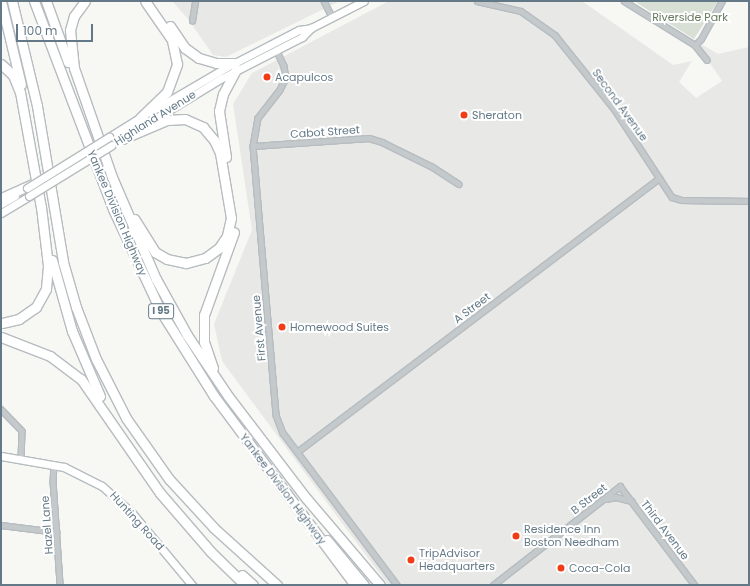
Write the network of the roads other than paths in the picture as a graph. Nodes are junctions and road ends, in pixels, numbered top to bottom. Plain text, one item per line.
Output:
1 (1, 1) edge
2 (12, 1) edge
3 (34, 1) edge
4 (46, 1) edge
5 (85, 1) edge
6 (145, 1) edge
7 (153, 1) edge
8 (195, 1) edge
9 (324, 1) edge
10 (364, 1) edge
11 (477, 1) edge
12 (624, 1) edge
13 (722, 1) edge
14 (332, 17) junction
15 (192, 21) dead end
16 (695, 45) junction
17 (274, 46) junction
18 (707, 60) dead end
19 (1, 64) edge
20 (236, 66) junction
21 (81, 90) junction
22 (140, 118) junction
23 (29, 134) junction
24 (122, 139) junction
25 (253, 146) junction
26 (107, 160) junction
27 (659, 178) junction
28 (36, 183) joint
29 (459, 184) dead end
30 (27, 187) junction
31 (1, 198) edge
32 (749, 201) edge
33 (1, 204) edge
34 (41, 207) junction
35 (1, 213) edge
36 (1, 323) edge
37 (1, 338) edge
38 (237, 407) junction
39 (1, 409) edge
40 (128, 447) junction
41 (297, 452) junction
42 (1, 456) edge
43 (21, 458) junction
44 (54, 464) junction
45 (620, 486) joint
46 (604, 499) junction
47 (632, 501) junction
48 (1, 525) edge
49 (311, 526) junction
50 (56, 532) junction
51 (203, 542) junction
52 (60, 585) edge
53 (192, 585) edge
54 (245, 585) edge
55 (253, 585) edge
56 (278, 585) edge
57 (355, 585) edge
58 (364, 585) edge
59 (380, 585) edge
60 (397, 585) edge
61 (493, 585) edge
62 (696, 585) edge

1 - 23 highway
2 - 56 highway
3 - 49 highway, Yankee Division Highway / I 95
4 - 21 highway
5 - 21 highway
6 - 22 highway
7 - 20 highway
8 - 15 street
9 - 14 street
10 - 14 main road, Highland Avenue
11 - 27 street, Second Avenue
12 - 16 street
13 - 16 street
14 - 17 main road, Highland Avenue
16 - 18 street
17 - 20 main road, Highland Avenue
17 - 25 street, First Avenue
19 - 23 highway
20 - 22 main road, Highland Avenue
20 - 24 main road, Highland Avenue
20 - 38 highway
21 - 26 highway
22 - 28 main road, Highland Avenue, bridge
23 - 34 highway
24 - 26 highway
24 - 35 main road, Highland Avenue, bridge
25 - 29 street, Cabot Street
25 - 41 street, First Avenue
26 - 38 highway
27 - 32 street, Second Avenue
27 - 41 street, A Street
28 - 30 highway, bridge
30 - 31 highway
30 - 33 main road
34 - 36 highway
34 - 40 highway
37 - 40 highway
38 - 59 highway
39 - 43 street
40 - 51 highway
41 - 60 street, First Avenue
42 - 43 main road, Hunting Road
43 - 44 main road, Hunting Road
44 - 50 street, Hazel Lane
44 - 53 main road, Hunting Road
45 - 46 street, B Street
45 - 47 street, Third Avenue
46 - 47 street
46 - 61 street, B Street
47 - 62 street, Third Avenue
48 - 50 street
49 - 57 highway, Yankee Division Highway / I 95
49 - 58 highway
50 - 52 street, Hazel Lane
51 - 54 highway
51 - 55 highway

